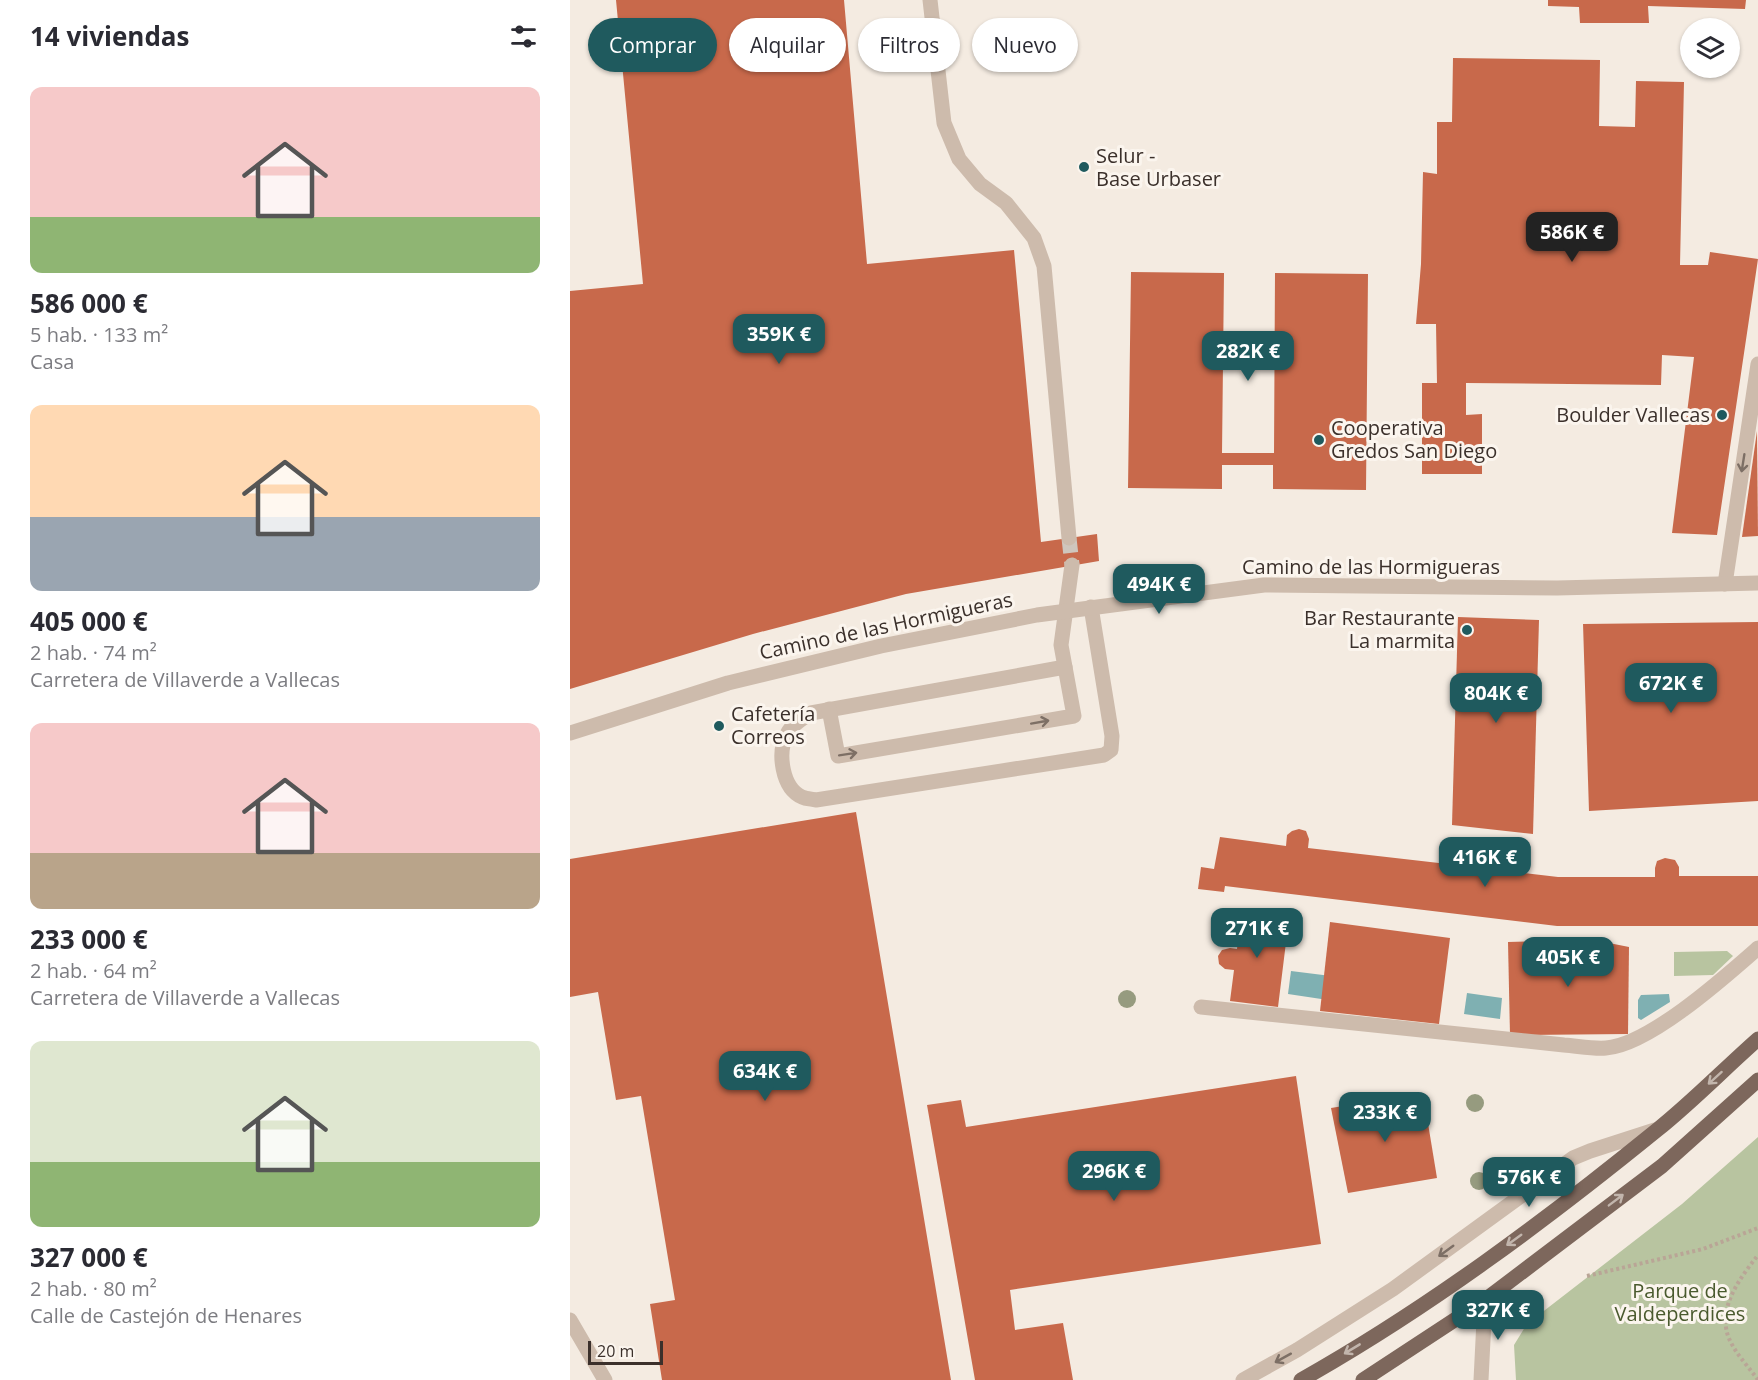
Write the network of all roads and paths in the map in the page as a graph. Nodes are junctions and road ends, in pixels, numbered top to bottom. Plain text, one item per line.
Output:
1 (930, 0) edge
2 (1758, 364) edge
3 (1069, 538) tunnel mouth
4 (1072, 565) tunnel mouth
5 (1758, 583) edge
6 (1725, 584) junction
7 (1091, 607) junction
8 (1065, 611) junction
9 (1065, 667) junction
10 (829, 709) junction
11 (570, 733) edge
12 (1758, 948) edge
13 (1201, 1007) dead end
14 (1758, 1039) edge
15 (1758, 1080) edge
16 (1658, 1129) junction
17 (1758, 1228) edge
18 (1758, 1255) edge
19 (1587, 1276) dead end
20 (1485, 1300) junction
21 (570, 1320) edge
22 (605, 1380) edge
23 (1243, 1380) edge
24 (1301, 1380) edge
25 (1363, 1380) edge
26 (1481, 1380) edge
27 (1758, 1380) edge

1 - 3 street
2 -> 6 street
4 - 8 street
5 - 6 street, Camino de las Hormigueras
6 - 7 street, Camino de las Hormigueras
7 - 8 street, Camino de las Hormigueras
7 - 10 street
8 - 9 street
8 - 11 street, Camino de las Hormigueras
9 - 10 street
10 -> 9 street
12 - 13 street
14 -> 16 main road
20 -> 15 main road
16 -> 23 street
16 -> 24 main road
17 - 19 path
18 - 27 path
20 - 25 main road
20 - 26 street
21 - 22 street

